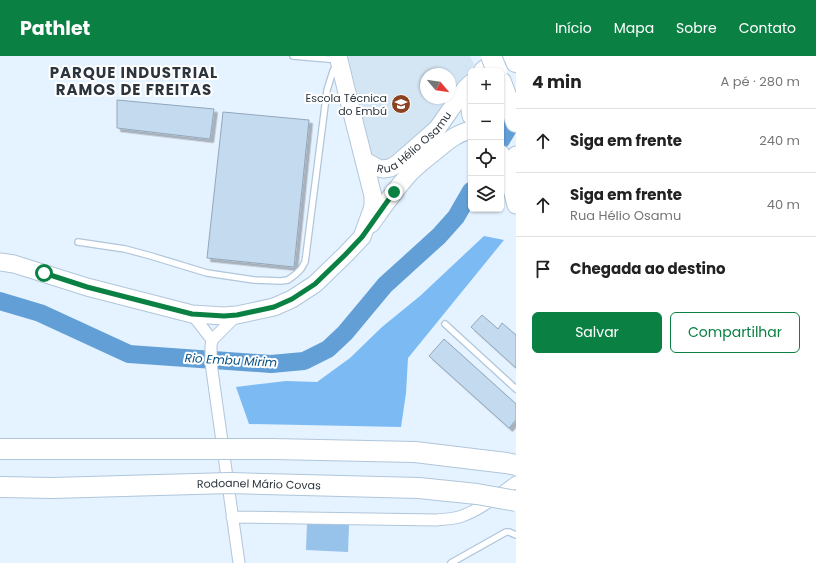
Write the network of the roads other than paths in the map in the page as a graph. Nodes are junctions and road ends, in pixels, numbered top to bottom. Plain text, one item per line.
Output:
1 (293, 56) edge
2 (499, 56) edge
3 (514, 56) edge
4 (339, 58) edge
5 (516, 62) edge
6 (487, 68) edge
7 (468, 86) edge
8 (504, 90) edge
9 (516, 122) edge
10 (468, 131) edge
11 (504, 154) edge
12 (516, 154) edge
13 (365, 161) junction
14 (504, 163) edge
15 (508, 174) junction
16 (516, 205) edge
17 (362, 237) junction
18 (78, 242) dead end
19 (0, 262) edge
20 (192, 314) junction
21 (237, 315) junction
22 (445, 324) dead end
23 (211, 343) junction
24 (516, 389) edge
25 (0, 450) edge
26 (516, 465) edge
27 (516, 482) edge
28 (0, 487) edge
29 (516, 501) edge
30 (232, 517) junction
31 (516, 535) edge
32 (239, 563) edge
33 (451, 563) edge

1 - 4 lane
2 - 6 main road
3 - 5 highway
4 - 13 main road
4 - 18 lane
7 - 13 main road, Rua Hélio Osamu
8 - 9 highway
10 - 17 main road
11 - 12 main road
12 - 15 main road
13 - 17 main road
14 - 15 main road
15 - 16 main road
17 - 21 main road
19 - 20 main road
20 - 21 main road
20 - 23 street
21 - 23 street
22 - 24 lane
23 - 30 street
25 - 26 highway, bridge
27 - 30 street
28 - 29 highway, Rodoanel Mário Covas, bridge
30 - 32 street
31 - 33 lane

